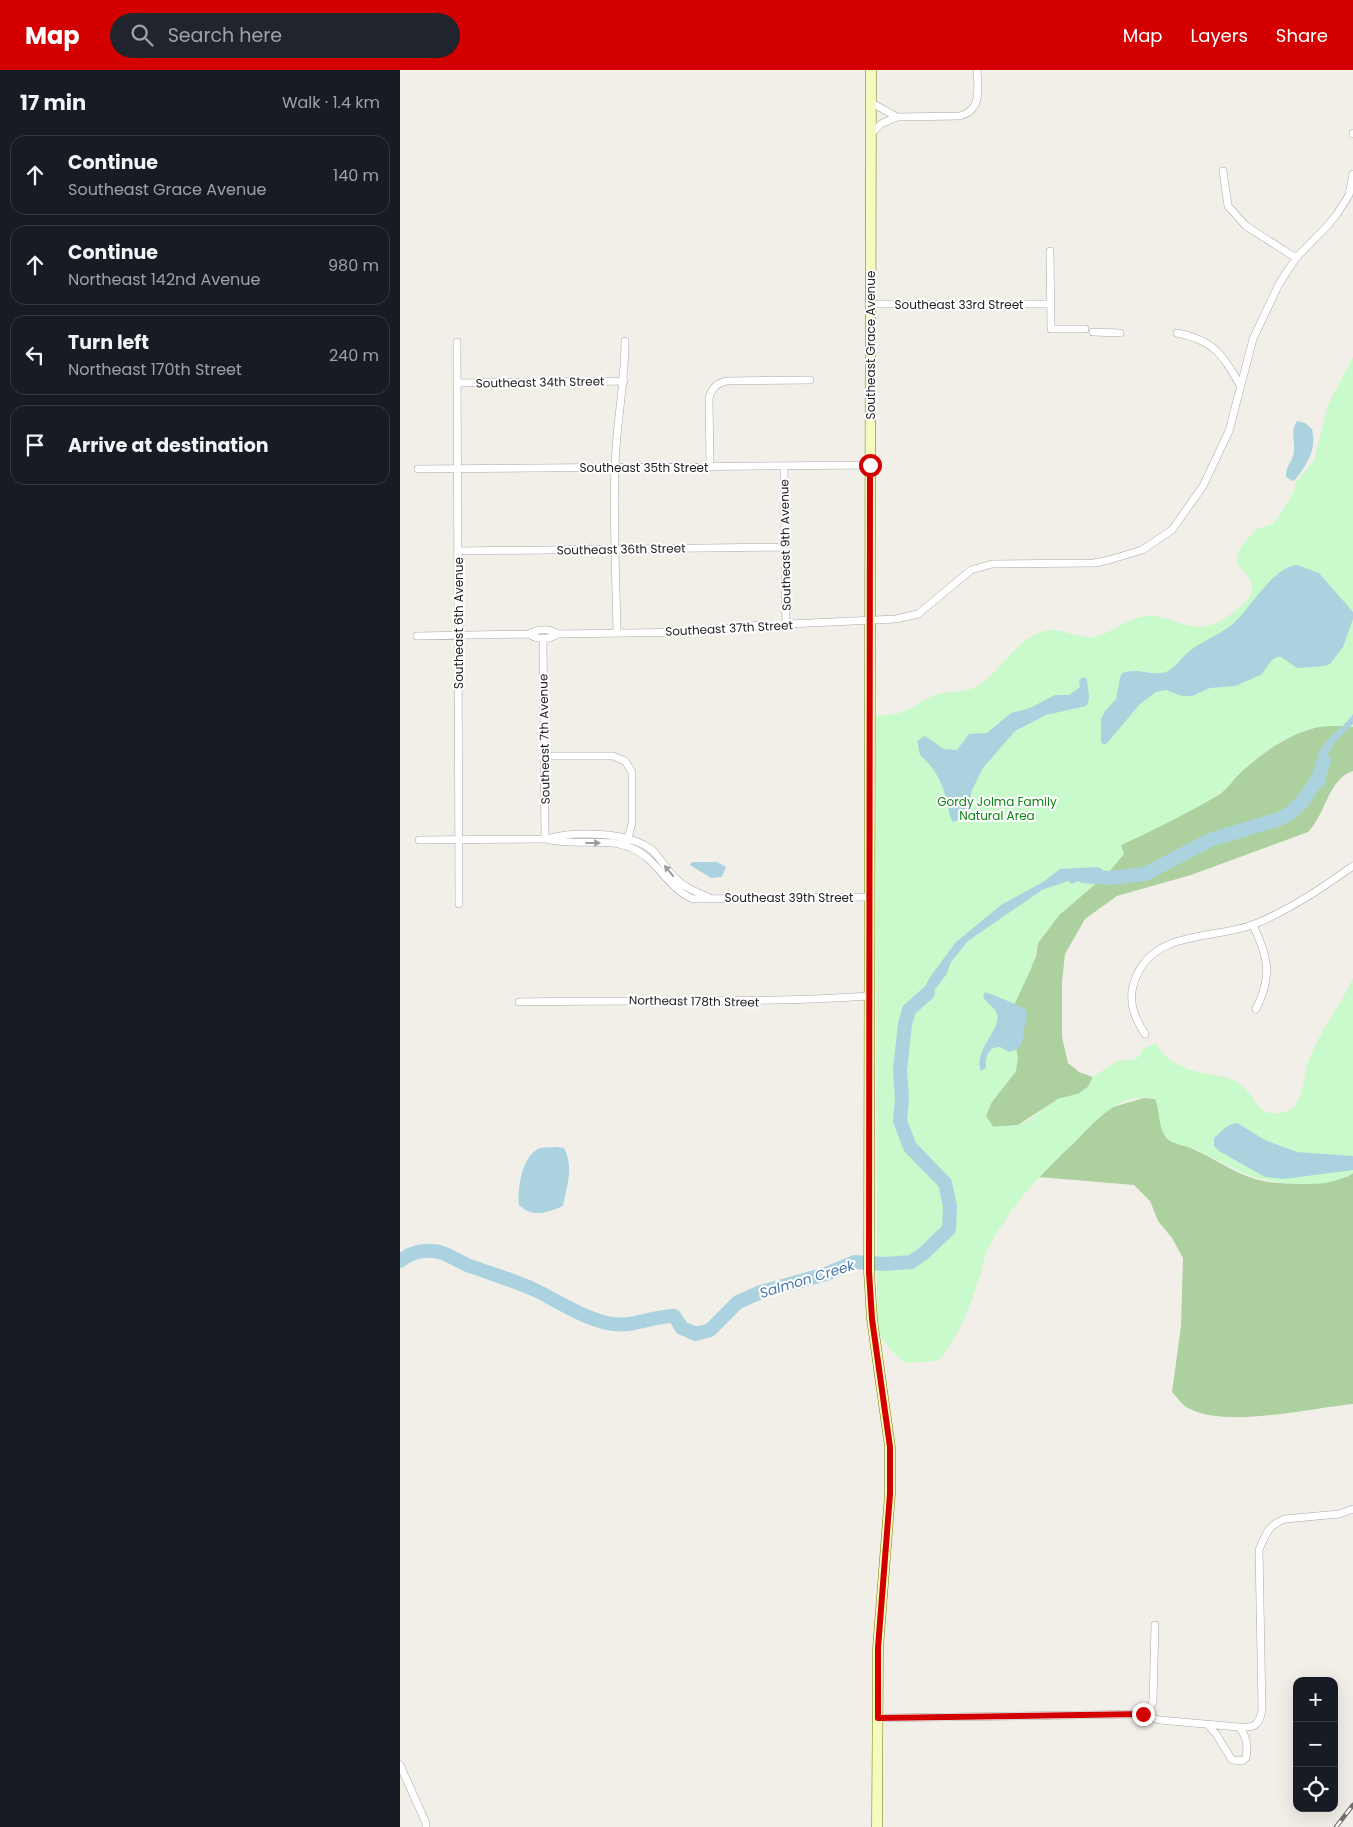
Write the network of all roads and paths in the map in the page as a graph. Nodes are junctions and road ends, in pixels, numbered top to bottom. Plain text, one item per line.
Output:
1 (871, 70) edge
2 (978, 70) edge
3 (870, 102) junction
4 (897, 117) junction
5 (870, 136) junction
6 (1223, 171) dead end
7 (1353, 174) edge
8 (1050, 251) dead end
9 (1296, 258) junction
10 (870, 304) junction
11 (1049, 304) junction
12 (1085, 329) dead end
13 (1093, 332) dead end
14 (1177, 333) dead end
15 (1120, 334) dead end
16 (625, 341) dead end
17 (457, 342) dead end
18 (810, 380) dead end
19 (624, 381) junction
20 (457, 383) junction
21 (1241, 388) junction
22 (870, 465) junction
23 (710, 466) junction
24 (784, 466) junction
25 (615, 467) junction
26 (418, 468) dead end
27 (458, 468) junction
28 (785, 548) junction
29 (616, 549) junction
30 (458, 551) junction
31 (870, 620) junction
32 (786, 625) junction
33 (617, 632) junction
34 (458, 634) junction
35 (528, 634) junction
36 (558, 634) junction
37 (417, 636) dead end
38 (543, 638) junction
39 (544, 756) junction
40 (545, 839) junction
41 (419, 840) dead end
42 (459, 840) junction
43 (627, 842) junction
44 (1353, 866) edge
45 (869, 897) junction
46 (459, 904) dead end
47 (1253, 925) junction
48 (869, 996) junction
49 (519, 1002) dead end
50 (1256, 1009) dead end
51 (1145, 1034) dead end
52 (1353, 1509) edge
53 (1155, 1625) dead end
54 (1143, 1714) junction
55 (878, 1718) junction
56 (1208, 1725) junction
57 (1239, 1727) junction
58 (400, 1765) edge
59 (426, 1827) edge
60 (877, 1827) edge

1 - 3 street, Southeast Grace Avenue
2 - 4 street
3 - 4 street
3 - 5 street, Southeast Grace Avenue
4 - 5 street
5 - 10 street, Southeast Grace Avenue
6 - 9 street
7 - 9 street, Southeast 37th Street
8 - 11 street
9 - 21 street, Southeast 37th Street
10 - 11 street, Southeast 33rd Street
10 - 22 street, Southeast Grace Avenue
11 - 12 street
13 - 15 street
14 - 21 street
16 - 19 street
17 - 20 street, Southeast 6th Avenue
18 - 23 street
19 - 20 street, Southeast 34th Street
19 - 25 street
20 - 27 street, Southeast 6th Avenue
21 - 31 street, Southeast 37th Street
22 - 24 street, Southeast 35th Street
22 - 31 street, Southeast Grace Avenue
23 - 24 street, Southeast 35th Street
23 - 25 street, Southeast 35th Street
24 - 28 street, Southeast 9th Avenue
25 - 27 street, Southeast 35th Street
25 - 29 street
26 - 27 street, Southeast 35th Street
27 - 30 street, Southeast 6th Avenue
28 - 29 street, Southeast 36th Street
28 - 32 street, Southeast 9th Avenue
29 - 30 street, Southeast 36th Street
29 - 33 street
30 - 34 street, Southeast 6th Avenue
31 - 32 street, Southeast 37th Street
31 - 45 street, Southeast Grace Avenue
32 - 33 street, Southeast 37th Street
33 - 36 street, Southeast 37th Street
34 - 35 street, Southeast 37th Street
34 - 37 street, Southeast 37th Street
34 - 42 street, Southeast 6th Avenue
35 - 36 street, Southeast 37th Street
35 - 38 street, Southeast 37th Street
36 - 38 street, Southeast 37th Street
38 - 39 street, Southeast 7th Avenue
39 - 40 street, Southeast 7th Avenue
39 - 43 street
40 - 42 street, Southeast 39th Street
40 - 43 street, Southeast 39th Street
41 - 42 street, Southeast 39th Street
42 - 46 street, Southeast 6th Avenue
43 - 45 street, Southeast 39th Street
44 - 47 street
45 - 48 street, Southeast Grace Avenue
47 - 50 street
47 - 51 street
48 - 49 street, Northeast 178th Street
48 - 55 street, Southeast Grace Avenue
52 - 57 street
53 - 54 street
54 - 55 street
54 - 56 street
55 - 60 street, Southeast Grace Avenue
56 - 57 street
56 - 57 street
58 - 59 street

